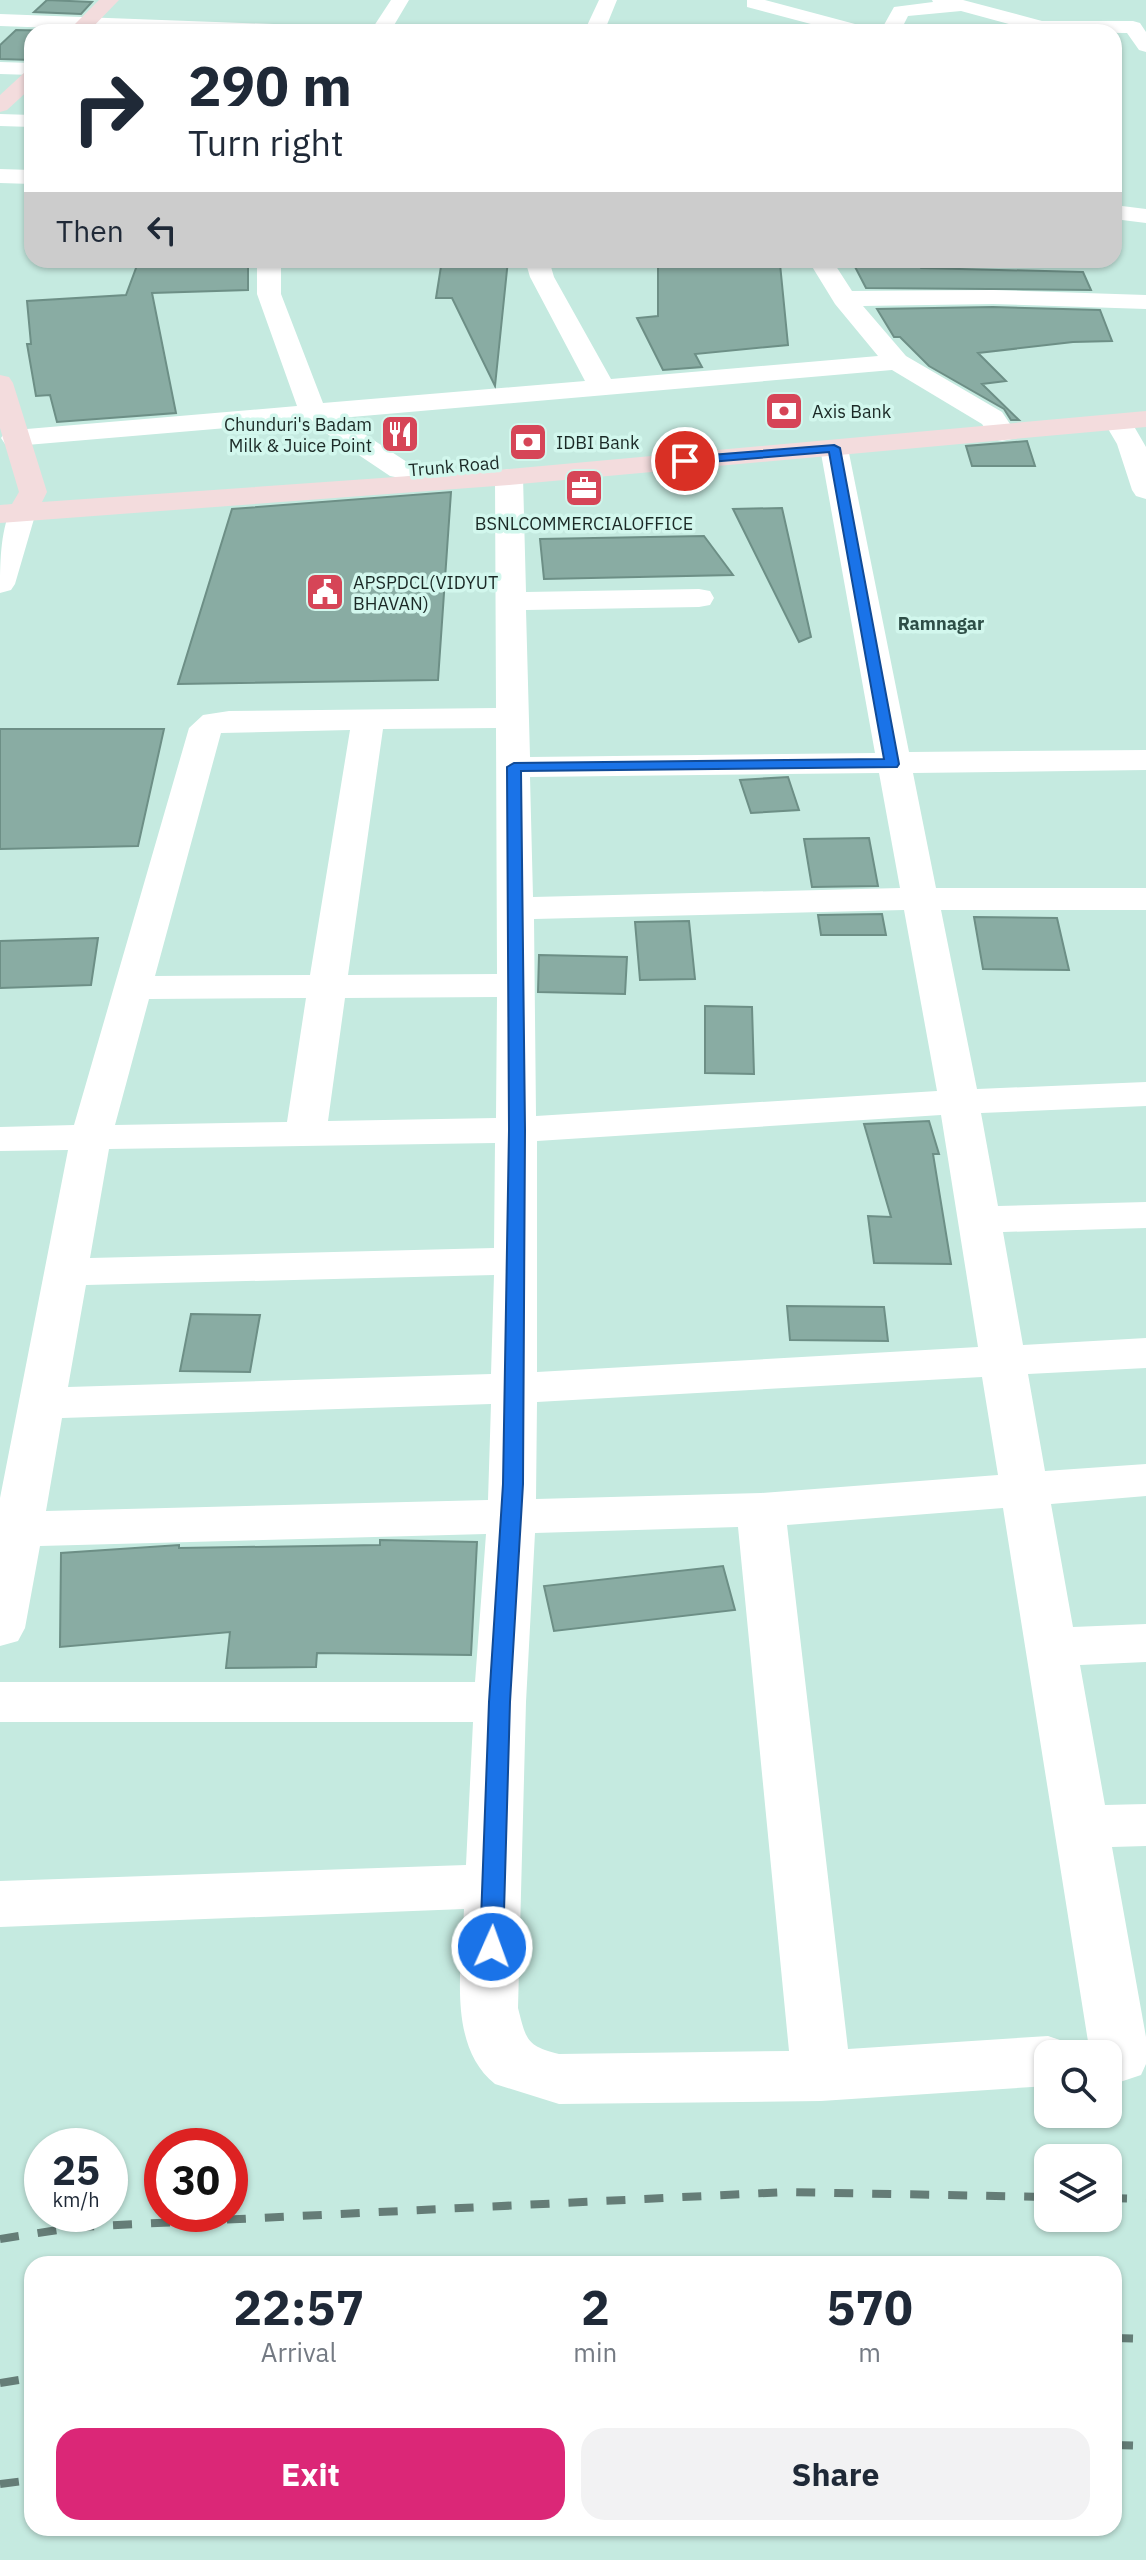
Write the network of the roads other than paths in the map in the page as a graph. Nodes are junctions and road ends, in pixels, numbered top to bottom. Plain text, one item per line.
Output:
1 (110, 0) edge
2 (400, 0) edge
3 (608, 0) edge
4 (755, 1) edge
5 (950, 3) edge
6 (1117, 9) dead end
7 (0, 20) edge
8 (744, 22) dead end
9 (41, 24) edge
10 (86, 24) edge
11 (385, 24) edge
12 (598, 24) edge
13 (835, 24) edge
14 (894, 24) edge
15 (1030, 24) edge
16 (1140, 29) edge
17 (1146, 46) edge
18 (0, 68) edge
19 (24, 69) edge
20 (24, 84) edge
21 (0, 106) edge
22 (0, 120) edge
23 (24, 121) edge
24 (0, 176) edge
25 (24, 177) edge
26 (1122, 213) edge
27 (1143, 216) edge
28 (269, 268) edge
29 (539, 268) edge
30 (825, 268) edge
31 (844, 299) junction
32 (1146, 302) edge
33 (897, 362) junction
34 (0, 383) edge
35 (602, 387) junction
36 (1146, 405) edge
37 (313, 412) junction
38 (1132, 421) edge
39 (997, 425) junction
40 (15, 438) junction
41 (834, 448) junction
42 (400, 470) junction
43 (509, 477) junction
44 (1146, 490) edge
45 (14, 503) edge
46 (6, 546) edge
47 (0, 584) edge
48 (699, 598) dead end
49 (511, 601) junction
50 (513, 718) junction
51 (368, 719) junction
52 (1146, 760) edge
53 (892, 764) junction
54 (514, 767) junction
55 (919, 899) junction
56 (1146, 899) edge
57 (516, 908) junction
58 (516, 985) junction
59 (327, 987) junction
60 (131, 988) junction
61 (1146, 1094) edge
62 (959, 1102) junction
63 (517, 1130) junction
64 (305, 1135) junction
65 (91, 1137) junction
66 (0, 1139) edge
67 (1146, 1215) edge
68 (978, 1220) junction
69 (516, 1261) junction
70 (65, 1272) junction
71 (1146, 1353) edge
72 (1003, 1364) junction
73 (514, 1388) junction
74 (41, 1403) junction
75 (1146, 1480) edge
76 (1024, 1487) junction
77 (761, 1510) junction
78 (512, 1515) junction
79 (18, 1529) junction
80 (0, 1628) edge
81 (1146, 1643) edge
82 (1051, 1647) junction
83 (0, 1702) edge
84 (500, 1702) junction
85 (1146, 1825) edge
86 (1081, 1827) junction
87 (494, 1886) junction
88 (0, 1904) edge
89 (1125, 2057) edge
90 (1034, 2062) edge
91 (821, 2076) junction

1 - 10 main road
2 - 11 street
3 - 12 street
4 - 8 street
4 - 13 street
5 - 14 street
5 - 15 street
6 - 16 street
7 - 9 street
16 - 17 street
18 - 19 street
20 - 21 main road
22 - 23 street
24 - 25 street
26 - 27 street
28 - 37 street
29 - 35 street
30 - 31 street
31 - 32 street
31 - 33 street
33 - 35 street
33 - 39 street
34 - 40 main road
35 - 37 street
36 - 39 main road, Trunk Road
37 - 40 street
37 - 42 street
38 - 39 main road
38 - 44 street
39 - 41 main road
39 - 42 main road, Trunk Road
40 - 45 main road
41 - 43 main road
41 - 53 street
42 - 45 main road, Trunk Road
43 - 45 main road
43 - 49 street
45 - 46 street
46 - 47 street
48 - 49 street
49 - 50 street
50 - 51 street
50 - 54 street
51 - 59 street
51 - 60 street
52 - 53 street
53 - 54 street
53 - 55 street
54 - 57 street
55 - 56 street
55 - 57 street
55 - 62 street
57 - 58 street
58 - 59 street
58 - 63 street
59 - 60 street
59 - 64 street
60 - 65 street
61 - 62 street
62 - 63 street
62 - 68 street
63 - 64 street
63 - 69 street
64 - 65 street
65 - 66 street
65 - 70 street
67 - 68 street
68 - 72 street
69 - 70 street
69 - 73 street
70 - 74 street
71 - 72 street
72 - 73 street
72 - 76 street
73 - 74 street
73 - 78 street
74 - 79 street
75 - 76 street
76 - 77 street
76 - 82 street
77 - 78 street
77 - 91 street
78 - 79 street
78 - 84 street
79 - 80 street
81 - 82 street
82 - 86 street
83 - 84 street
84 - 87 street
85 - 86 street
86 - 89 street
87 - 88 street
87 - 91 street
90 - 91 street

